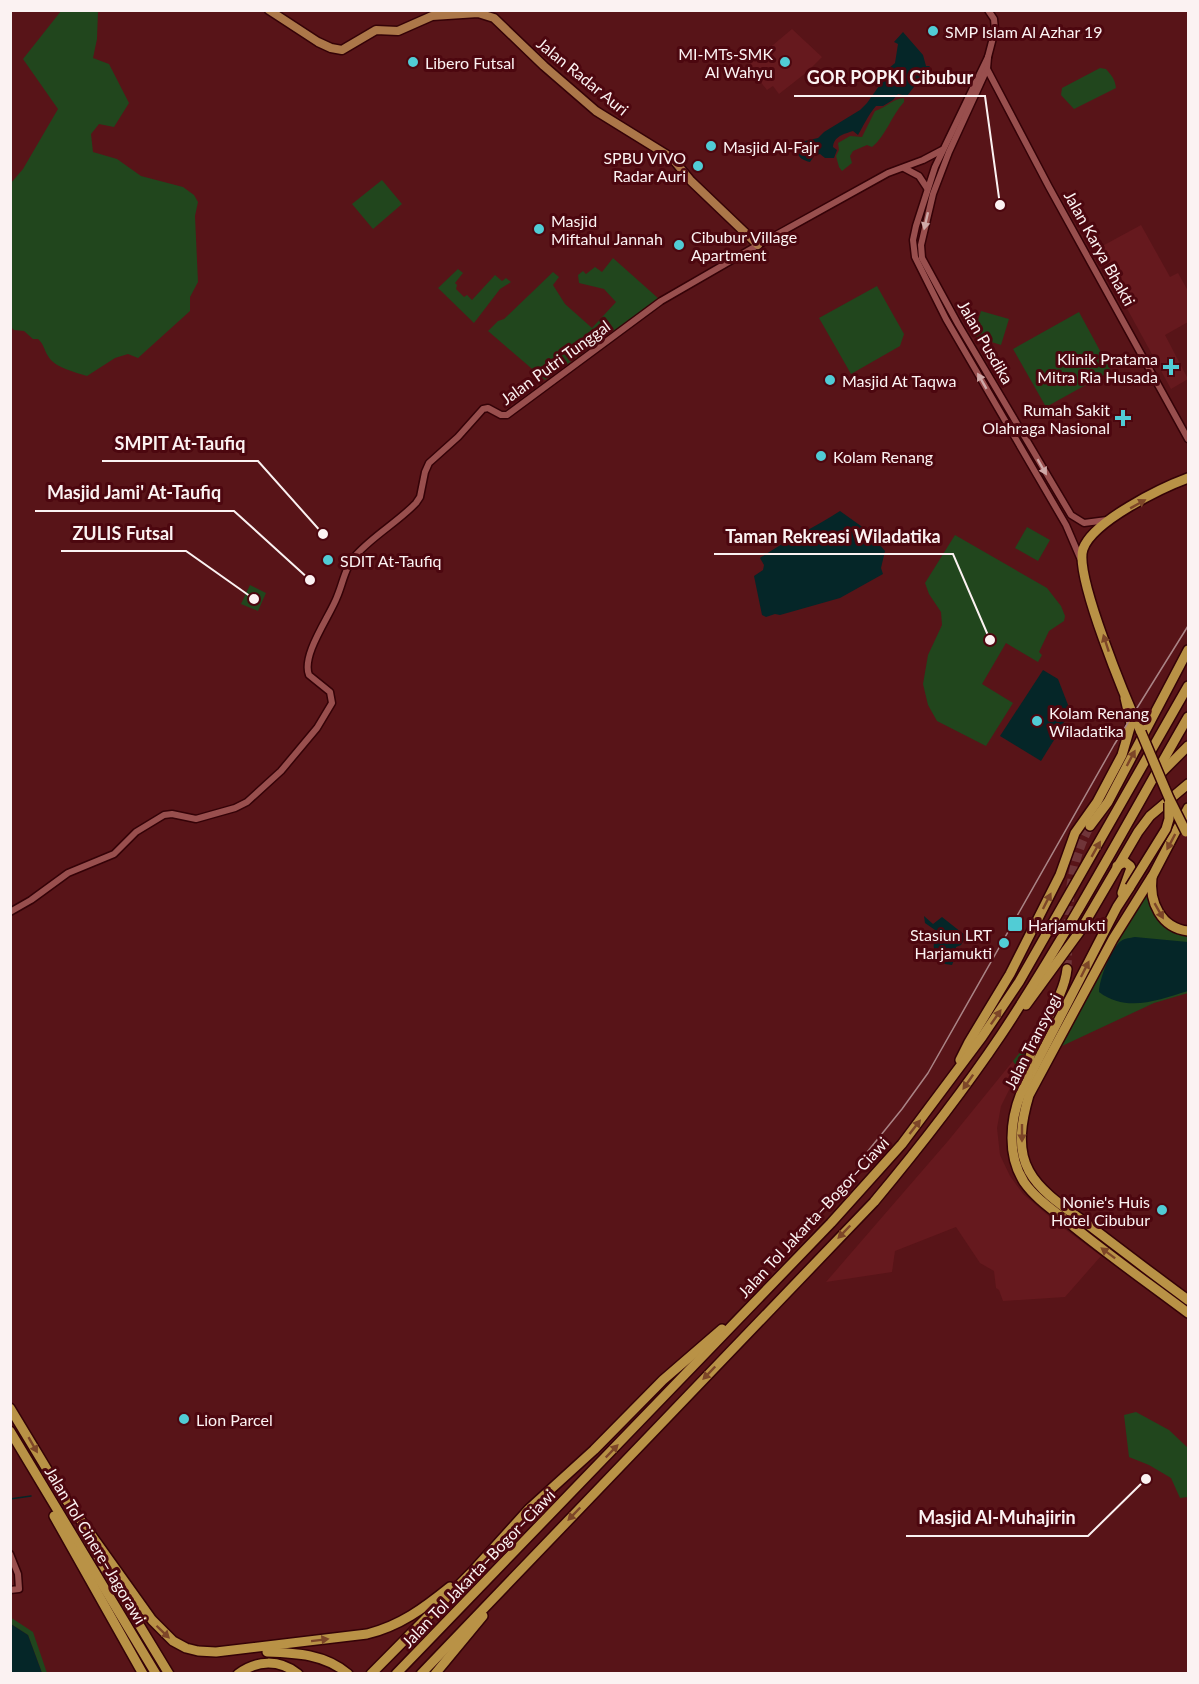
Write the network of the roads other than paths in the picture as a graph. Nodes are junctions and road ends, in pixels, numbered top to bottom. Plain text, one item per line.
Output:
1 (269, 10) edge
2 (988, 10) edge
3 (988, 57) junction
4 (987, 69) junction
5 (942, 150) junction
6 (923, 160) junction
7 (935, 167) junction
8 (902, 168) junction
9 (939, 178) junction
10 (927, 188) junction
11 (758, 245) junction
12 (950, 318) junction
13 (958, 324) junction
14 (951, 328) junction
15 (1188, 440) edge
16 (1187, 479) edge
17 (1108, 520) junction
18 (1081, 560) junction
19 (1188, 650) edge
20 (1188, 686) edge
21 (1125, 698) junction
22 (1188, 717) edge
23 (1188, 746) edge
24 (1150, 783) junction
25 (1188, 784) edge
26 (1169, 798) junction
27 (1188, 808) edge
28 (1090, 826) tunnel mouth
29 (1187, 834) edge
30 (1117, 866) junction
31 (1153, 875) junction
32 (1117, 907) junction
33 (10, 912) edge
34 (1188, 931) edge
35 (1067, 969) tunnel mouth
36 (1065, 1017) junction
37 (1002, 1034) junction
38 (1028, 1078) junction
39 (950, 1082) junction
40 (1134, 1259) junction
41 (1127, 1268) junction
42 (1188, 1300) edge
43 (748, 1309) junction
44 (1188, 1313) edge
45 (10, 1408) edge
46 (10, 1431) edge
47 (25, 1456) junction
48 (54, 1483) junction
49 (10, 1554) edge
50 (472, 1572) junction
51 (506, 1585) junction
52 (10, 1590) edge
53 (241, 1650) junction
54 (143, 1674) edge
55 (156, 1674) edge
56 (169, 1674) edge
57 (238, 1674) edge
58 (298, 1674) edge
59 (348, 1674) edge
60 (371, 1674) edge
61 (396, 1674) edge
62 (421, 1674) edge
63 (435, 1674) edge

1 - 11 main road, Jalan Radar Auri
2 - 3 street
3 - 4 street, Jalan Pusdika
3 - 5 street
4 - 9 street, Jalan Pusdika
4 - 15 street, Jalan Karya Bhakti
5 - 6 street, Jalan Putri Tunggal
5 - 7 street
6 - 7 street
6 - 8 street, Jalan Putri Tunggal
7 - 9 street
7 - 10 street
8 - 10 street
8 - 11 street, Jalan Putri Tunggal
9 -> 12 street, Jalan Pusdika
10 - 12 street
11 - 33 street, Jalan Putri Tunggal
12 - 13 street, Jalan Pusdika
12 - 14 street
13 - 14 street
13 -> 17 street, Jalan Pusdika
18 -> 14 street
17 -> 16 highway, Jalan Pusdika
17 - 18 highway
21 -> 18 highway
28 -> 19 highway
39 -> 20 highway, Jalan Tol Jakarta–Bogor–Ciawi
21 - 26 highway, bridge
39 -> 21 highway
22 - 24 highway, Jalan Tol Jakarta–Bogor–Ciawi
23 - 24 highway
24 - 37 highway, Jalan Tol Jakarta–Bogor–Ciawi
25 - 30 highway
26 - 29 highway, bridge
26 - 32 highway, Jalan Transyogi, bridge
27 -> 31 highway, Jalan Transyogi
30 - 32 highway
30 - 37 highway
31 -> 34 highway
31 - 36 highway, Jalan Transyogi
36 -> 32 highway, Jalan Transyogi
35 - 38 highway
36 - 38 highway, Jalan Transyogi
36 -> 40 highway, Jalan Transyogi
37 -> 51 highway, Jalan Tol Jakarta–Bogor–Ciawi
41 -> 38 highway, Jalan Transyogi
43 -> 39 highway, Jalan Tol Jakarta–Bogor–Ciawi
40 - 41 highway
40 - 42 highway, Jalan Transyogi
41 - 44 highway, Jalan Transyogi
43 - 50 highway
61 -> 43 highway, Jalan Tol Jakarta–Bogor–Ciawi
45 -> 48 highway, Jalan Tol Cinere–Jagorawi
46 - 47 highway, Jalan Tol Cinere–Jagorawi
47 - 54 highway
47 - 55 highway, Jalan Tol Cinere–Jagorawi
48 -> 53 highway
48 - 56 highway
49 - 52 street
53 -> 50 highway
50 - 60 highway
51 - 62 highway, Jalan Tol Jakarta–Bogor–Ciawi
51 - 63 highway
53 - 59 highway
57 - 58 highway

